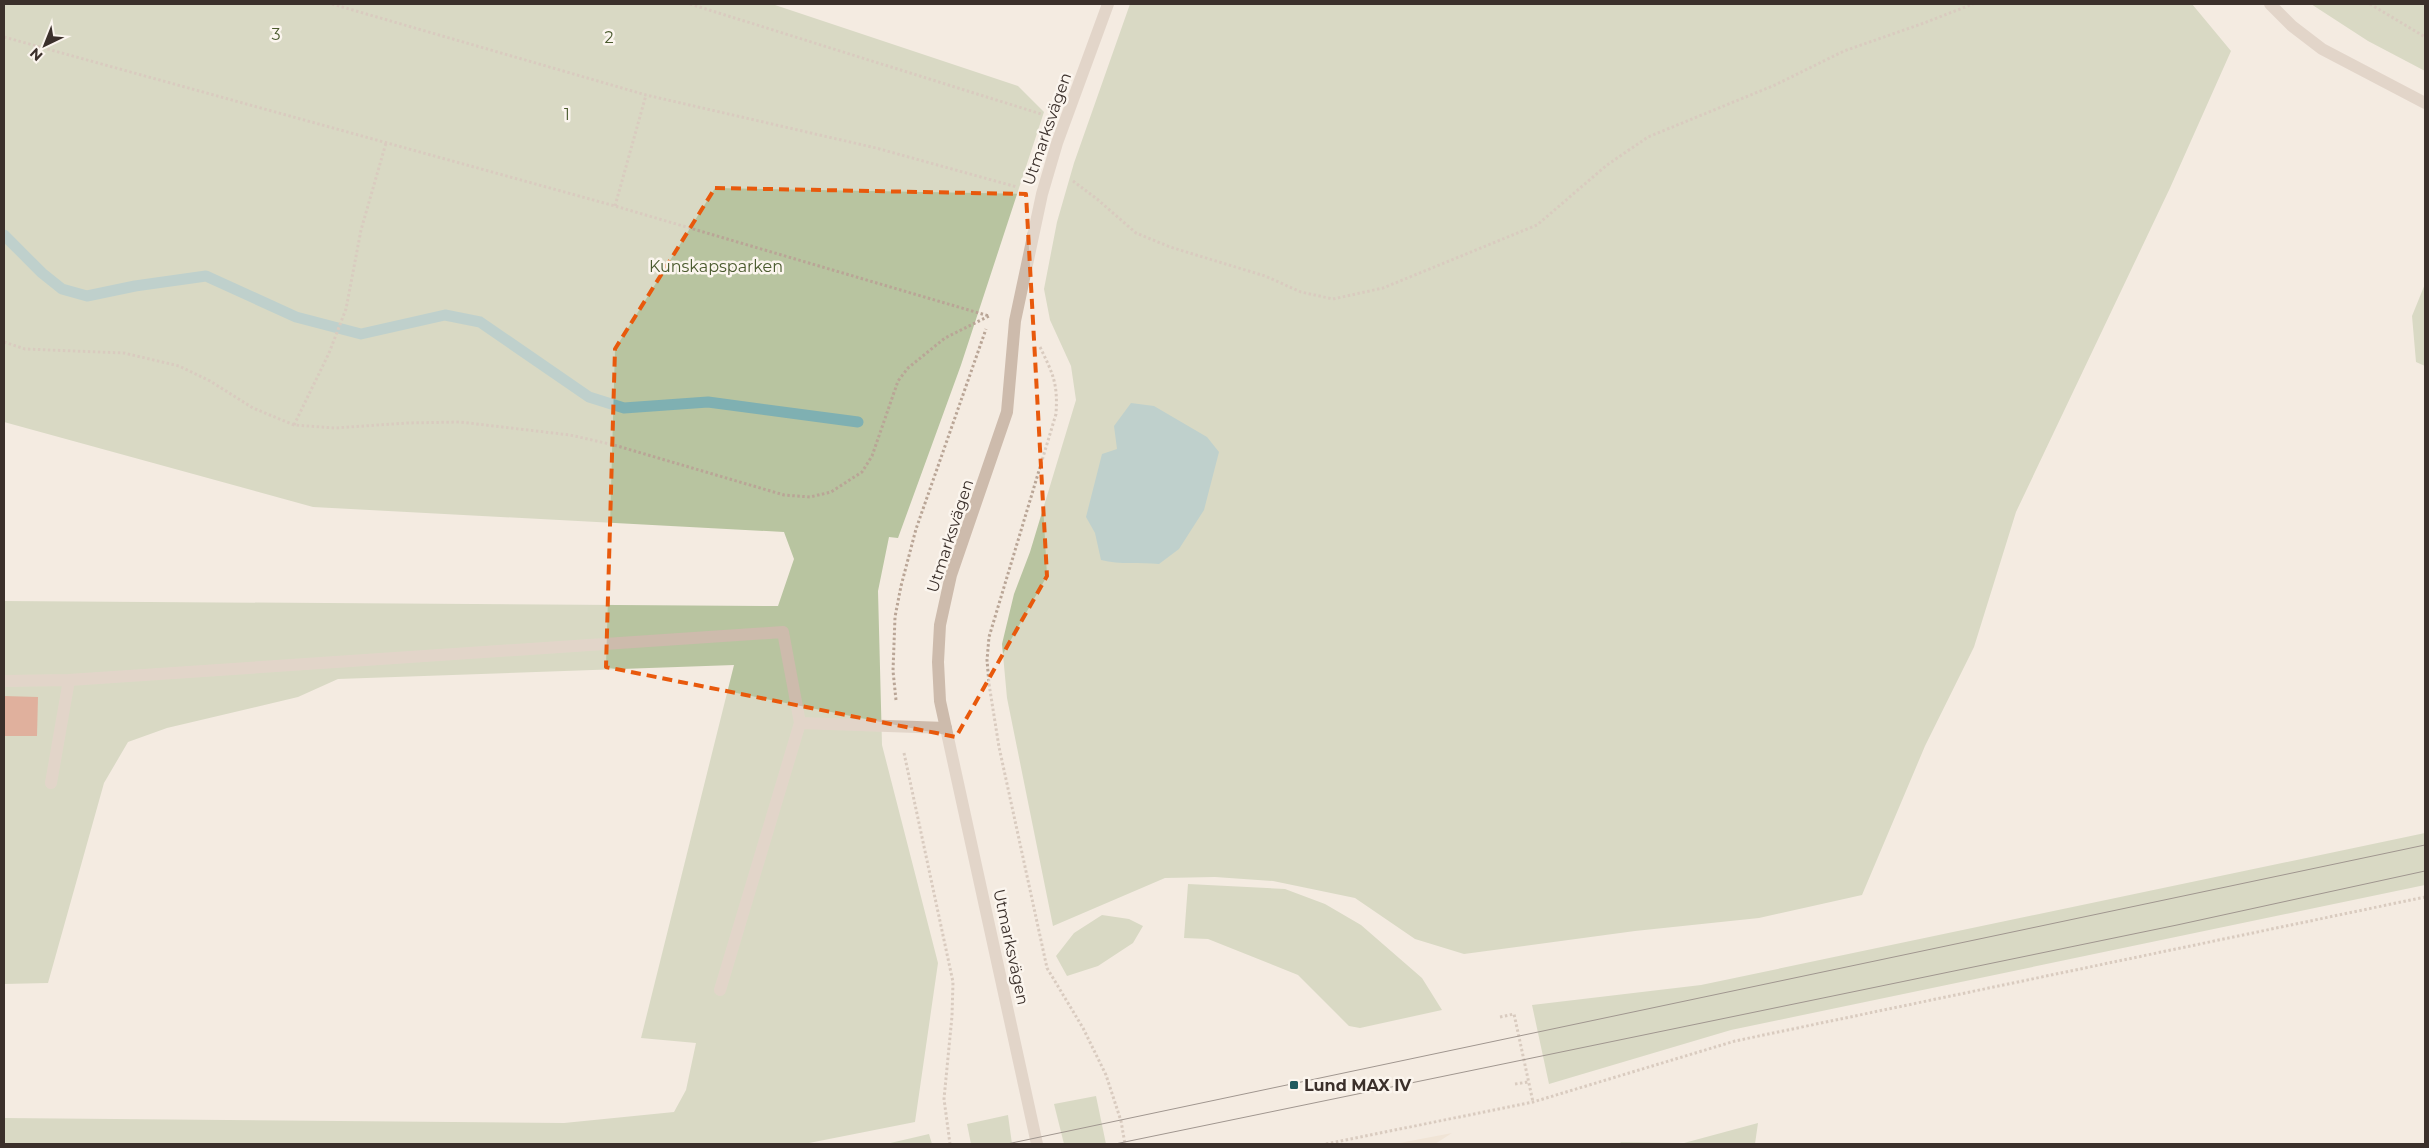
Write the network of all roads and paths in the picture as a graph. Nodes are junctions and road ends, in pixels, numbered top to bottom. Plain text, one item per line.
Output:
1 (332, 4) edge
2 (690, 4) edge
3 (1108, 4) edge
4 (1974, 4) edge
5 (2270, 4) edge
6 (2370, 4) edge
7 (4, 37) edge
8 (2425, 37) edge
9 (646, 95) junction
10 (2425, 103) edge
11 (1065, 124) junction
12 (386, 143) junction
13 (1048, 173) junction
14 (1042, 194) junction
15 (615, 206) junction
16 (1015, 322) junction
17 (4, 342) edge
18 (294, 425) junction
19 (4, 680) edge
20 (69, 680) junction
21 (800, 723) junction
22 (946, 728) junction
23 (51, 783) dead end
24 (2425, 897) edge
25 (720, 990) dead end
26 (1500, 1017) dead end
27 (1528, 1082) junction
28 (1515, 1084) dead end
29 (1533, 1102) junction
30 (1037, 1144) edge
31 (1125, 1144) edge
32 (1326, 1144) edge

1 - 9 path
2 - 11 path
3 - 11 street, Utmarksvägen
4 - 13 path
5 - 10 street
6 - 8 path
7 - 12 path
9 - 14 path
9 - 15 path
11 - 13 street, Utmarksvägen
12 - 15 path
12 - 18 path
13 - 14 street, Utmarksvägen
14 - 16 street, Utmarksvägen
15 - 18 path
16 - 22 street, Utmarksvägen
16 - 31 path
17 - 18 path
19 - 20 street
20 - 21 street
20 - 23 street
21 - 22 street
21 - 25 street
22 - 30 street, Utmarksvägen
24 - 29 path
26 - 27 path
27 - 28 path
27 - 29 path
29 - 32 path

